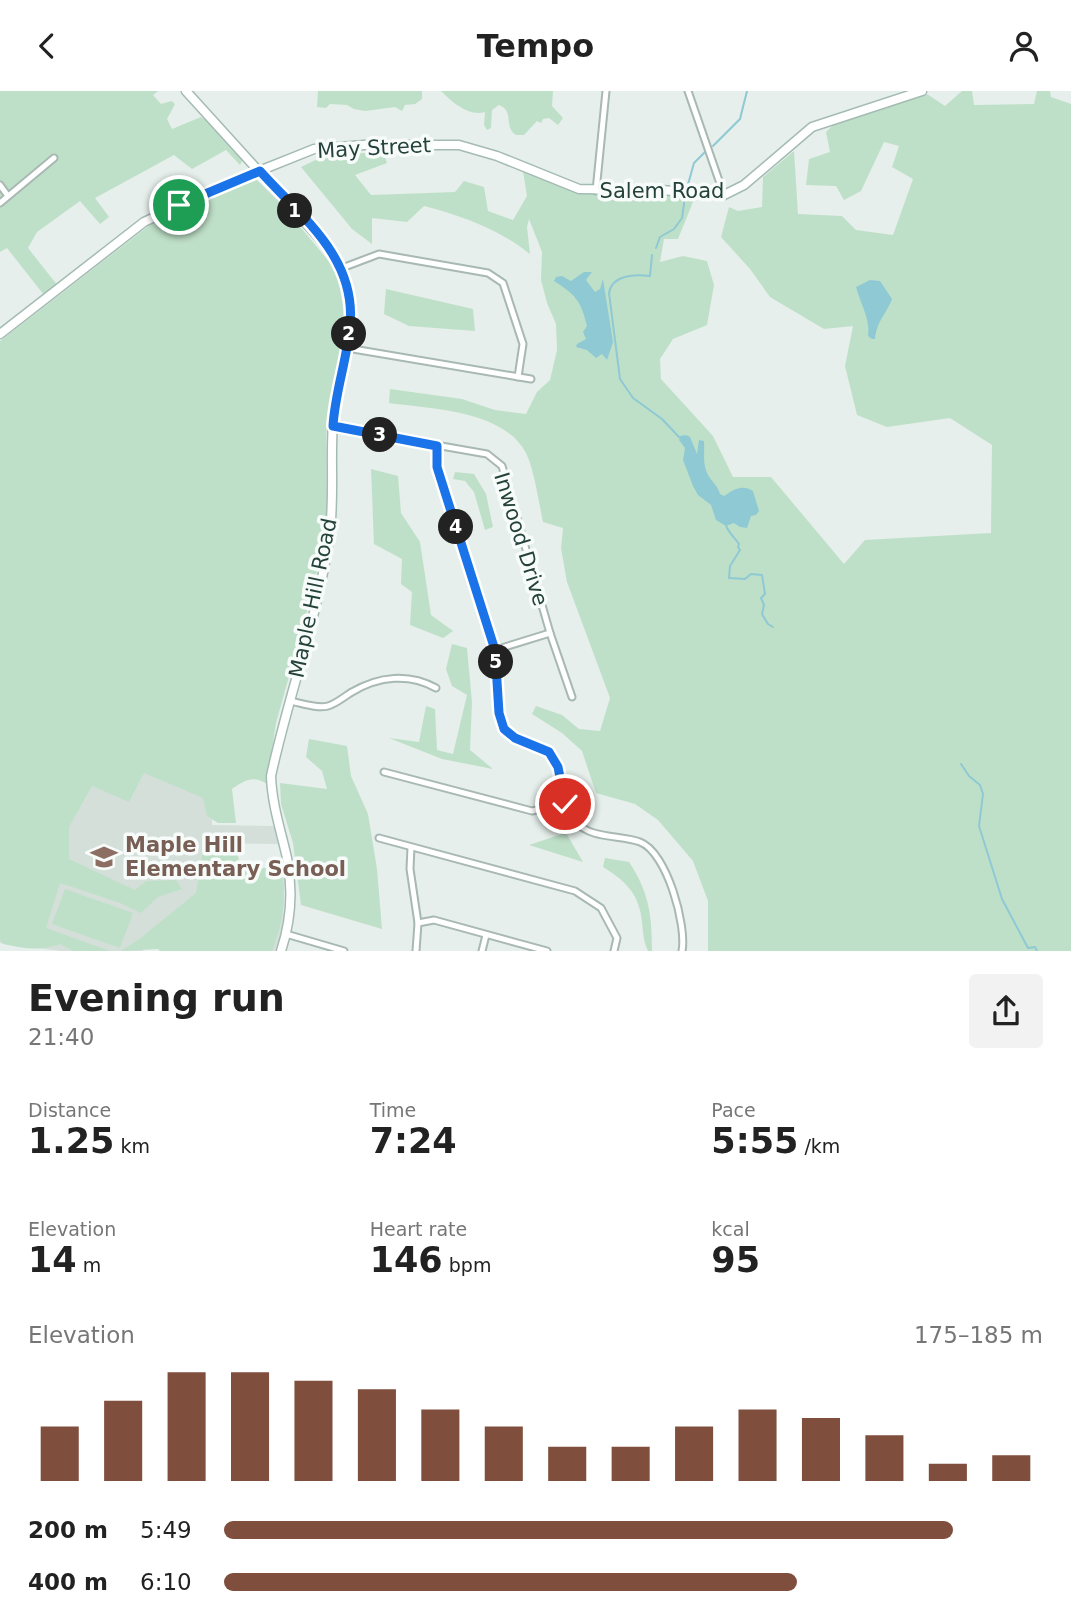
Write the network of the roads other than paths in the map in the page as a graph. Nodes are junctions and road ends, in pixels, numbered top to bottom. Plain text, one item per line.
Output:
1 (186, 91) edge
2 (606, 91) edge
3 (688, 91) edge
4 (922, 91) edge
5 (54, 158) dead end
6 (505, 159) joint
7 (260, 171) junction
8 (0, 185) edge
9 (596, 191) junction
10 (723, 195) junction
11 (8, 196) junction
12 (0, 203) edge
13 (342, 268) junction
14 (1, 331) edge
15 (347, 348) junction
16 (518, 377) junction
17 (531, 379) dead end
18 (333, 426) junction
19 (437, 446) junction
20 (550, 632) junction
21 (495, 650) junction
22 (436, 688) dead end
23 (572, 697) dead end
24 (290, 701) junction
25 (384, 772) dead end
26 (565, 804) junction
27 (379, 838) dead end
28 (411, 847) junction
29 (418, 923) junction
30 (286, 934) junction
31 (486, 935) junction
32 (281, 951) edge
33 (344, 951) edge
34 (416, 951) edge
35 (482, 951) edge
36 (547, 951) edge
37 (614, 951) edge
38 (682, 951) edge

1 - 7 street, Maple Hill Road
2 - 9 street
3 - 10 street
4 - 10 street, Salem Road
5 - 11 street
6 - 7 street, May Street
6 - 9 street, Salem Road
7 - 13 street, Maple Hill Road
7 - 14 street, May Street
8 - 11 street
9 - 10 street, Salem Road
11 - 12 street
13 - 15 street, Maple Hill Road
13 - 16 street
15 - 16 street
15 - 18 street, Maple Hill Road
16 - 17 street
18 - 19 street, Inwood Drive
18 - 24 street, Maple Hill Road
19 - 20 street, Inwood Drive
19 - 21 street
20 - 21 street
20 - 23 street, Inwood Drive
21 - 26 street
22 - 24 street
24 - 30 street, Maple Hill Road
25 - 26 street
26 - 38 street
27 - 28 street
28 - 29 street
28 - 37 street
29 - 31 street
29 - 34 street
30 - 32 street, Maple Hill Road
30 - 33 street
31 - 35 street
31 - 36 street

